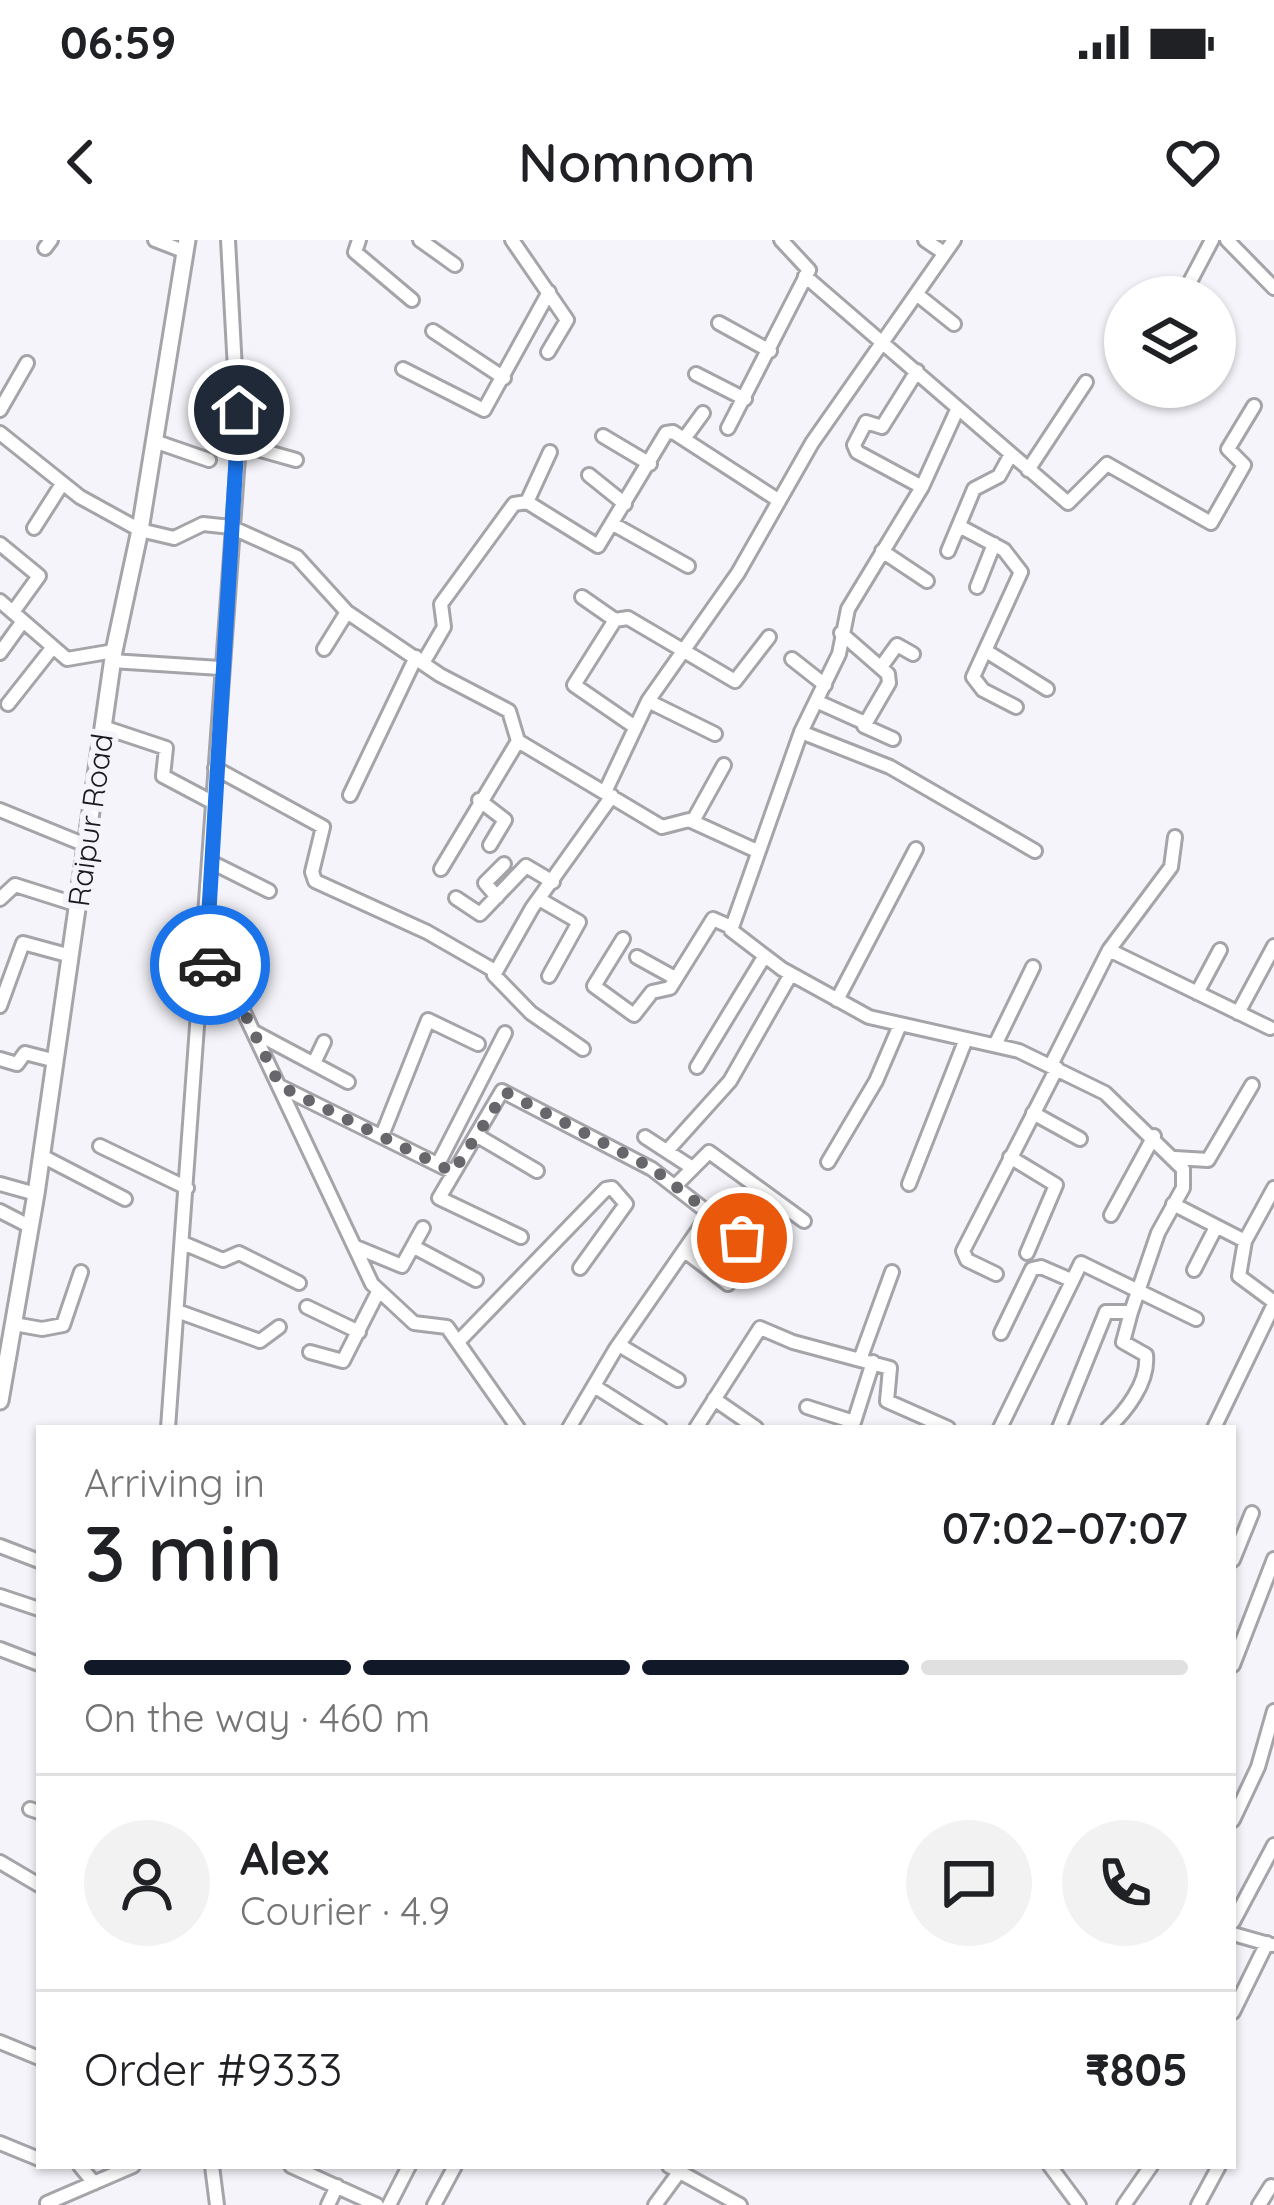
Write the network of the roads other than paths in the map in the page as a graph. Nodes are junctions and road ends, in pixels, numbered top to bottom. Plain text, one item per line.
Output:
1 (155, 240) edge
2 (228, 240) edge
3 (359, 240) edge
4 (420, 240) edge
5 (512, 240) edge
6 (781, 240) edge
7 (925, 240) edge
8 (954, 240) edge
9 (1212, 240) edge
10 (1232, 240) edge
11 (186, 246) edge
12 (944, 253) junction
13 (454, 265) dead end
14 (805, 276) junction
15 (1193, 276) edge
16 (1270, 284) edge
17 (549, 292) junction
18 (919, 296) junction
19 (412, 300) dead end
20 (719, 323) dead end
21 (954, 324) dead end
22 (433, 331) dead end
23 (885, 345) junction
24 (770, 351) junction
25 (548, 352) dead end
26 (28, 363) dead end
27 (403, 368) dead end
28 (916, 371) junction
29 (696, 374) dead end
30 (504, 378) junction
31 (1086, 382) dead end
32 (745, 399) junction
33 (1254, 406) dead end
34 (0, 410) edge
35 (957, 410) junction
36 (703, 413) dead end
37 (728, 428) dead end
38 (0, 433) edge
39 (603, 436) dead end
40 (684, 439) junction
41 (154, 441) junction
42 (239, 444) junction
43 (550, 452) dead end
44 (1010, 456) junction
45 (209, 460) dead end
46 (296, 460) dead end
47 (650, 464) junction
48 (1028, 470) junction
49 (589, 475) dead end
50 (62, 484) junction
51 (922, 487) junction
52 (778, 500) junction
53 (527, 502) junction
54 (626, 504) junction
55 (613, 524) junction
56 (959, 526) junction
57 (231, 527) junction
58 (34, 528) dead end
59 (140, 530) junction
60 (0, 544) edge
61 (994, 544) junction
62 (882, 550) junction
63 (948, 551) dead end
64 (688, 566) dead end
65 (927, 581) dead end
66 (977, 587) dead end
67 (582, 597) dead end
68 (0, 601) edge
69 (347, 612) junction
70 (18, 616) junction
71 (615, 620) junction
72 (841, 633) junction
73 (769, 638) dead end
74 (52, 647) junction
75 (324, 649) dead end
76 (986, 651) junction
77 (0, 653) edge
78 (682, 653) junction
79 (913, 654) dead end
80 (113, 656) junction
81 (792, 659) dead end
82 (419, 660) junction
83 (881, 667) junction
84 (220, 668) junction
85 (825, 685) junction
86 (1047, 688) dead end
87 (816, 700) junction
88 (648, 701) junction
89 (8, 704) dead end
90 (1016, 707) dead end
91 (865, 723) junction
92 (104, 727) junction
93 (635, 727) junction
94 (801, 731) junction
95 (715, 734) dead end
96 (893, 739) dead end
97 (518, 741) junction
98 (724, 765) dead end
99 (215, 768) junction
100 (608, 794) junction
101 (350, 795) dead end
102 (479, 800) junction
103 (212, 802) junction
104 (0, 810) edge
105 (693, 821) junction
106 (1175, 837) dead end
107 (490, 845) dead end
108 (88, 846) junction
109 (916, 849) dead end
110 (757, 851) junction
111 (1035, 851) dead end
112 (212, 863) junction
113 (504, 864) dead end
114 (441, 869) dead end
115 (553, 882) junction
116 (269, 891) dead end
117 (497, 897) junction
118 (456, 898) dead end
119 (0, 899) edge
120 (539, 899) junction
121 (78, 905) junction
122 (731, 927) junction
123 (623, 939) dead end
124 (1274, 946) edge
125 (1109, 950) junction
126 (1220, 950) dead end
127 (71, 956) junction
128 (637, 957) dead end
129 (764, 957) junction
130 (206, 960) junction
131 (1033, 967) dead end
132 (495, 970) junction
133 (791, 974) junction
134 (549, 976) dead end
135 (675, 978) junction
136 (1197, 993) junction
137 (837, 1000) junction
138 (0, 1006) edge
139 (1238, 1013) junction
140 (901, 1025) junction
141 (1270, 1028) dead end
142 (253, 1031) junction
143 (506, 1033) dead end
144 (966, 1039) junction
145 (324, 1042) dead end
146 (478, 1044) dead end
147 (994, 1046) junction
148 (584, 1048) dead end
149 (0, 1059) edge
150 (56, 1061) junction
151 (314, 1063) junction
152 (1054, 1066) junction
153 (697, 1067) dead end
154 (347, 1082) dead end
155 (1252, 1085) dead end
156 (280, 1086) junction
157 (1033, 1113) junction
158 (383, 1133) junction
159 (476, 1135) junction
160 (1154, 1136) junction
161 (645, 1137) dead end
162 (1080, 1139) dead end
163 (100, 1145) dead end
164 (667, 1151) junction
165 (42, 1156) junction
166 (1010, 1157) junction
167 (1174, 1158) junction
168 (828, 1162) dead end
169 (438, 1163) junction
170 (691, 1167) junction
171 (537, 1171) dead end
172 (453, 1172) junction
173 (0, 1184) edge
174 (909, 1184) dead end
175 (675, 1186) junction
176 (187, 1188) junction
177 (36, 1193) junction
178 (1273, 1193) edge
179 (125, 1199) dead end
180 (1173, 1204) junction
181 (0, 1211) edge
182 (710, 1213) junction
183 (1112, 1215) dead end
184 (804, 1222) dead end
185 (32, 1227) junction
186 (1216, 1227) junction
187 (423, 1228) dead end
188 (520, 1237) dead end
189 (1245, 1240) junction
190 (183, 1243) junction
191 (355, 1246) junction
192 (414, 1246) junction
193 (686, 1252) junction
194 (1027, 1253) dead end
195 (772, 1262) dead end
196 (580, 1268) dead end
197 (1193, 1270) dead end
198 (81, 1272) dead end
199 (892, 1272) dead end
200 (996, 1274) dead end
201 (476, 1280) dead end
202 (1071, 1280) junction
203 (298, 1283) dead end
204 (728, 1284) dead end
205 (378, 1292) junction
206 (1137, 1295) junction
207 (1274, 1303) edge
208 (307, 1307) dead end
209 (177, 1311) junction
210 (1131, 1312) junction
211 (1196, 1319) dead end
212 (14, 1324) junction
213 (279, 1327) dead end
214 (359, 1332) junction
215 (1001, 1333) dead end
216 (458, 1342) junction
217 (619, 1345) junction
218 (310, 1352) dead end
219 (867, 1360) junction
220 (678, 1380) dead end
221 (594, 1386) junction
222 (714, 1399) junction
223 (0, 1401) edge
224 (807, 1407) dead end
225 (835, 1423) edge
226 (168, 1425) edge
227 (516, 1425) edge
228 (571, 1425) edge
229 (655, 1425) edge
230 (698, 1425) edge
231 (752, 1425) edge
232 (941, 1425) edge
233 (1001, 1425) edge
234 (1060, 1425) edge
235 (1112, 1425) edge
236 (1215, 1425) edge
237 (1252, 1513) dead end
238 (0, 1546) edge
239 (1236, 1553) edge
240 (1274, 1559) edge
241 (36, 1560) edge
242 (0, 1596) edge
243 (36, 1609) edge
244 (0, 1649) edge
245 (1236, 1657) edge
246 (36, 1663) edge
247 (1274, 1712) edge
248 (1236, 1813) edge
249 (1274, 1845) edge
250 (0, 1862) edge
251 (36, 1883) edge
252 (1236, 1916) edge
253 (1236, 1935) edge
254 (1270, 1944) edge
255 (1236, 2006) edge
256 (0, 2042) edge
257 (36, 2057) edge
258 (0, 2143) edge
259 (36, 2158) edge
260 (82, 2169) edge
261 (127, 2169) edge
262 (212, 2169) edge
263 (298, 2169) edge
264 (407, 2169) edge
265 (453, 2169) edge
266 (674, 2169) edge
267 (1053, 2169) edge
268 (1149, 2169) edge
269 (1217, 2169) edge
270 (94, 2183) junction
271 (338, 2186) junction
272 (1270, 2186) dead end
273 (47, 2203) edge
274 (218, 2205) edge
275 (328, 2205) edge
276 (377, 2205) edge
277 (389, 2205) edge
278 (434, 2205) edge
279 (655, 2205) edge
280 (740, 2205) edge
281 (1079, 2205) edge
282 (1124, 2205) edge
283 (1198, 2205) edge
284 (1259, 2205) edge

1 - 11 street
2 - 42 street
3 - 19 street
4 - 13 street
5 - 17 street
6 - 14 street
7 - 12 street
8 - 12 street
9 - 15 street
10 - 16 street
11 - 41 main road, Raipur Road
12 - 18 street
14 - 23 street
14 - 24 street
17 - 25 street
17 - 30 street
18 - 21 street
18 - 23 street
20 - 24 street
22 - 30 street
23 - 28 street
23 - 52 street
24 - 32 street
26 - 34 street
27 - 30 street
28 - 35 street
28 - 51 street
29 - 32 street
31 - 48 street
32 - 37 street
33 - 48 street
35 - 44 street
35 - 51 street
36 - 40 street
38 - 50 street
39 - 47 street
40 - 47 street
40 - 52 street
41 - 45 street
41 - 59 main road, Raipur Road
42 - 46 street
42 - 57 street
43 - 53 street
44 - 48 street
44 - 56 street
47 - 54 street
49 - 54 street
50 - 58 street
50 - 59 street
51 - 62 street
52 - 78 street
53 - 55 street
53 - 82 street
54 - 55 street
55 - 64 street
56 - 61 street
56 - 63 street
57 - 59 street
57 - 69 street
57 - 84 street
59 - 80 main road, Raipur Road
60 - 70 street
61 - 66 street
61 - 76 street
62 - 65 street
62 - 72 street
67 - 71 street
68 - 70 street
69 - 75 street
69 - 82 street
70 - 74 street
70 - 77 street
71 - 78 street
71 - 93 street
72 - 83 street
72 - 85 street
73 - 78 street
74 - 80 street
74 - 89 street
76 - 86 street
76 - 90 street
78 - 88 street
79 - 83 street
80 - 84 street
80 - 92 main road, Raipur Road
81 - 85 street
82 - 97 street
82 - 101 street
83 - 91 street
84 - 99 street
85 - 87 street
87 - 91 street
87 - 94 street
88 - 93 street
88 - 95 street
91 - 96 street
92 - 103 street
92 - 108 main road, Raipur Road
93 - 100 street
94 - 110 street
94 - 111 street
97 - 100 street
97 - 102 street
98 - 105 street
99 - 103 street
99 - 132 street
100 - 105 street
100 - 115 street
102 - 107 street
102 - 114 street
103 - 112 street
104 - 108 street
105 - 110 street
106 - 125 street
108 - 121 main road, Raipur Road
109 - 137 street
110 - 122 street
112 - 116 street
112 - 130 street
113 - 117 street
115 - 117 street
115 - 120 street
117 - 118 street
119 - 121 street
120 - 132 street
120 - 134 street
121 - 127 main road, Raipur Road
122 - 129 street
122 - 135 street
123 - 135 street
124 - 139 street
125 - 136 street
125 - 152 street
126 - 136 street
127 - 138 street
127 - 150 main road, Raipur Road
128 - 135 street
129 - 133 street
129 - 153 street
130 - 142 street
130 - 176 street
131 - 147 street
132 - 148 street
133 - 137 street
133 - 164 street
136 - 139 street
137 - 140 street
139 - 141 street
140 - 144 street
140 - 168 street
142 - 151 street
142 - 156 street
143 - 169 street
144 - 147 street
144 - 174 street
145 - 151 street
146 - 158 street
147 - 152 street
149 - 150 street
150 - 165 main road, Raipur Road
151 - 154 street
152 - 157 street
152 - 160 street
155 - 167 street
156 - 158 street
156 - 191 street
157 - 162 street
157 - 166 street
158 - 169 street
159 - 171 street
159 - 172 street
159 - 175 street
160 - 167 street
160 - 183 street
161 - 164 street
163 - 176 street
164 - 170 street
165 - 177 main road, Raipur Road
165 - 179 street
166 - 194 street
166 - 200 street
167 - 180 street
169 - 172 street
170 - 175 street
170 - 184 street
172 - 188 street
173 - 177 street
175 - 182 street
176 - 190 street
177 - 185 main road, Raipur Road
178 - 189 street
180 - 186 street
180 - 206 street
181 - 185 street
182 - 193 street
182 - 195 street
185 - 212 main road, Raipur Road
186 - 189 street
186 - 197 street
187 - 192 street
189 - 207 street
190 - 203 street
190 - 209 street
191 - 192 street
191 - 205 street
192 - 201 street
193 - 204 street
193 - 217 street
196 - 216 street
198 - 212 street
199 - 219 street
202 - 206 street
202 - 215 street
202 - 233 street
205 - 214 street
205 - 216 street
206 - 210 street
206 - 211 street
207 - 236 street
208 - 214 street
209 - 213 street
209 - 226 street
210 - 234 street
210 - 235 street
212 - 223 main road, Raipur Road
214 - 218 street
216 - 227 street
217 - 220 street
217 - 221 street
219 - 222 street
219 - 225 street
219 - 232 street
221 - 228 street
221 - 229 street
222 - 230 street
222 - 231 street
224 - 225 street
237 - 239 street
238 - 241 street
240 - 245 street
242 - 243 street
244 - 246 street
247 - 248 street
249 - 252 street
250 - 251 street
253 - 254 street
254 - 255 street
256 - 257 street
258 - 259 street
260 - 270 street
261 - 270 street
262 - 274 street
263 - 271 street
264 - 277 street
265 - 278 street
266 - 279 street
266 - 280 street
267 - 281 street
268 - 282 street
269 - 283 street
270 - 273 street
271 - 275 street
271 - 276 street
272 - 284 street

